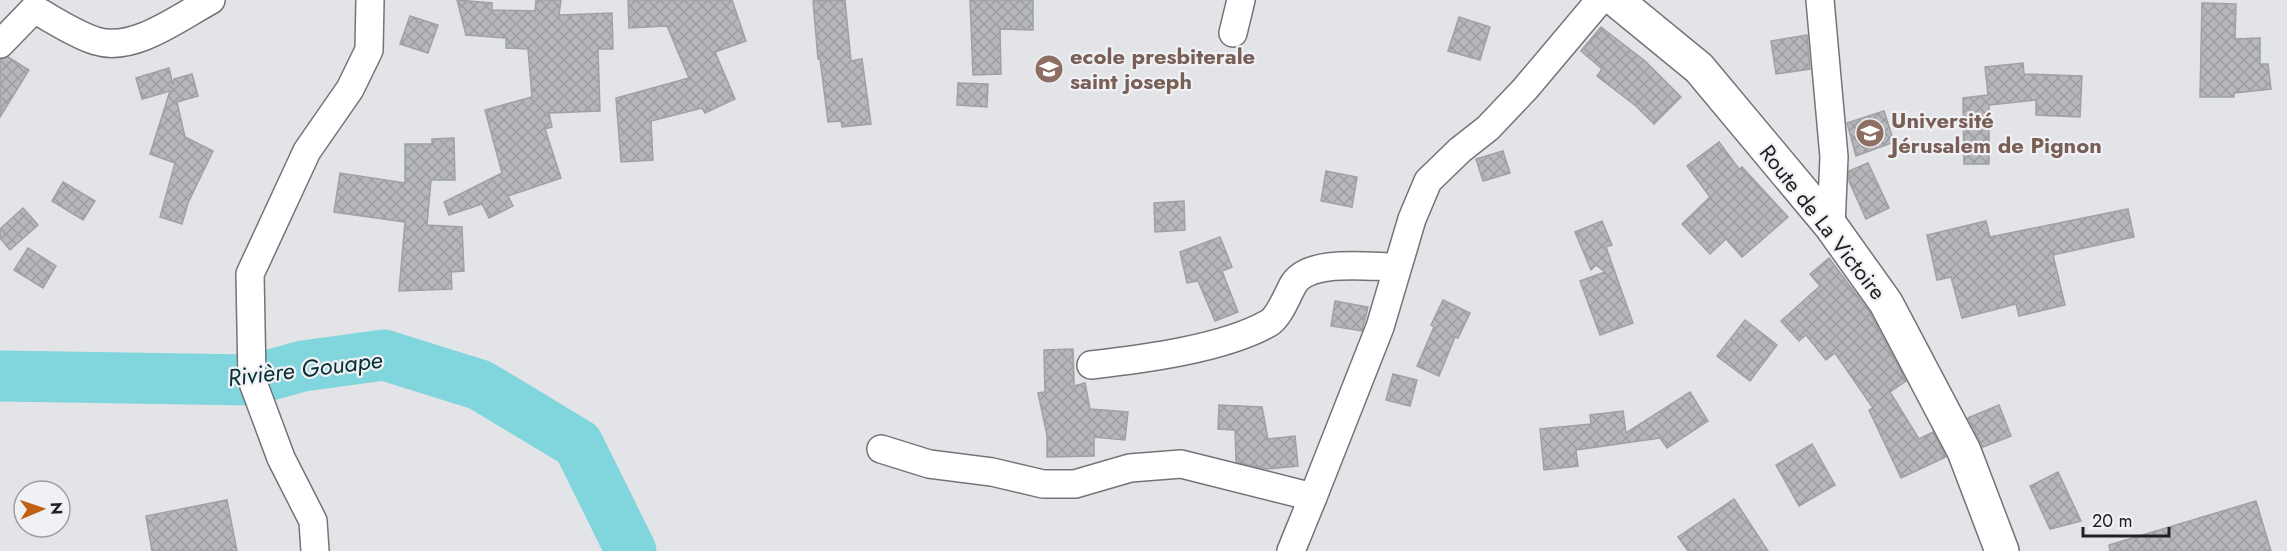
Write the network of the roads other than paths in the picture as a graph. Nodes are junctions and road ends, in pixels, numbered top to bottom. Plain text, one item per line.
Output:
1 (211, 0) edge
2 (370, 0) edge
3 (1241, 0) edge
4 (1600, 0) edge
5 (1616, 0) edge
6 (1820, 0) edge
7 (31, 4) edge
8 (1233, 33) dead end
9 (0, 44) edge
10 (1831, 226) junction
11 (1396, 267) junction
12 (1091, 365) dead end
13 (881, 449) dead end
14 (1313, 497) junction
15 (315, 551) edge
16 (1291, 551) edge
17 (2002, 551) edge

1 - 7 street
2 - 15 street
3 - 8 street
4 - 11 street
5 - 10 street, Route de La Victoire
6 - 10 street
7 - 9 street
10 - 17 street, Route de La Victoire
11 - 12 street
11 - 14 street
13 - 14 street
14 - 16 street

